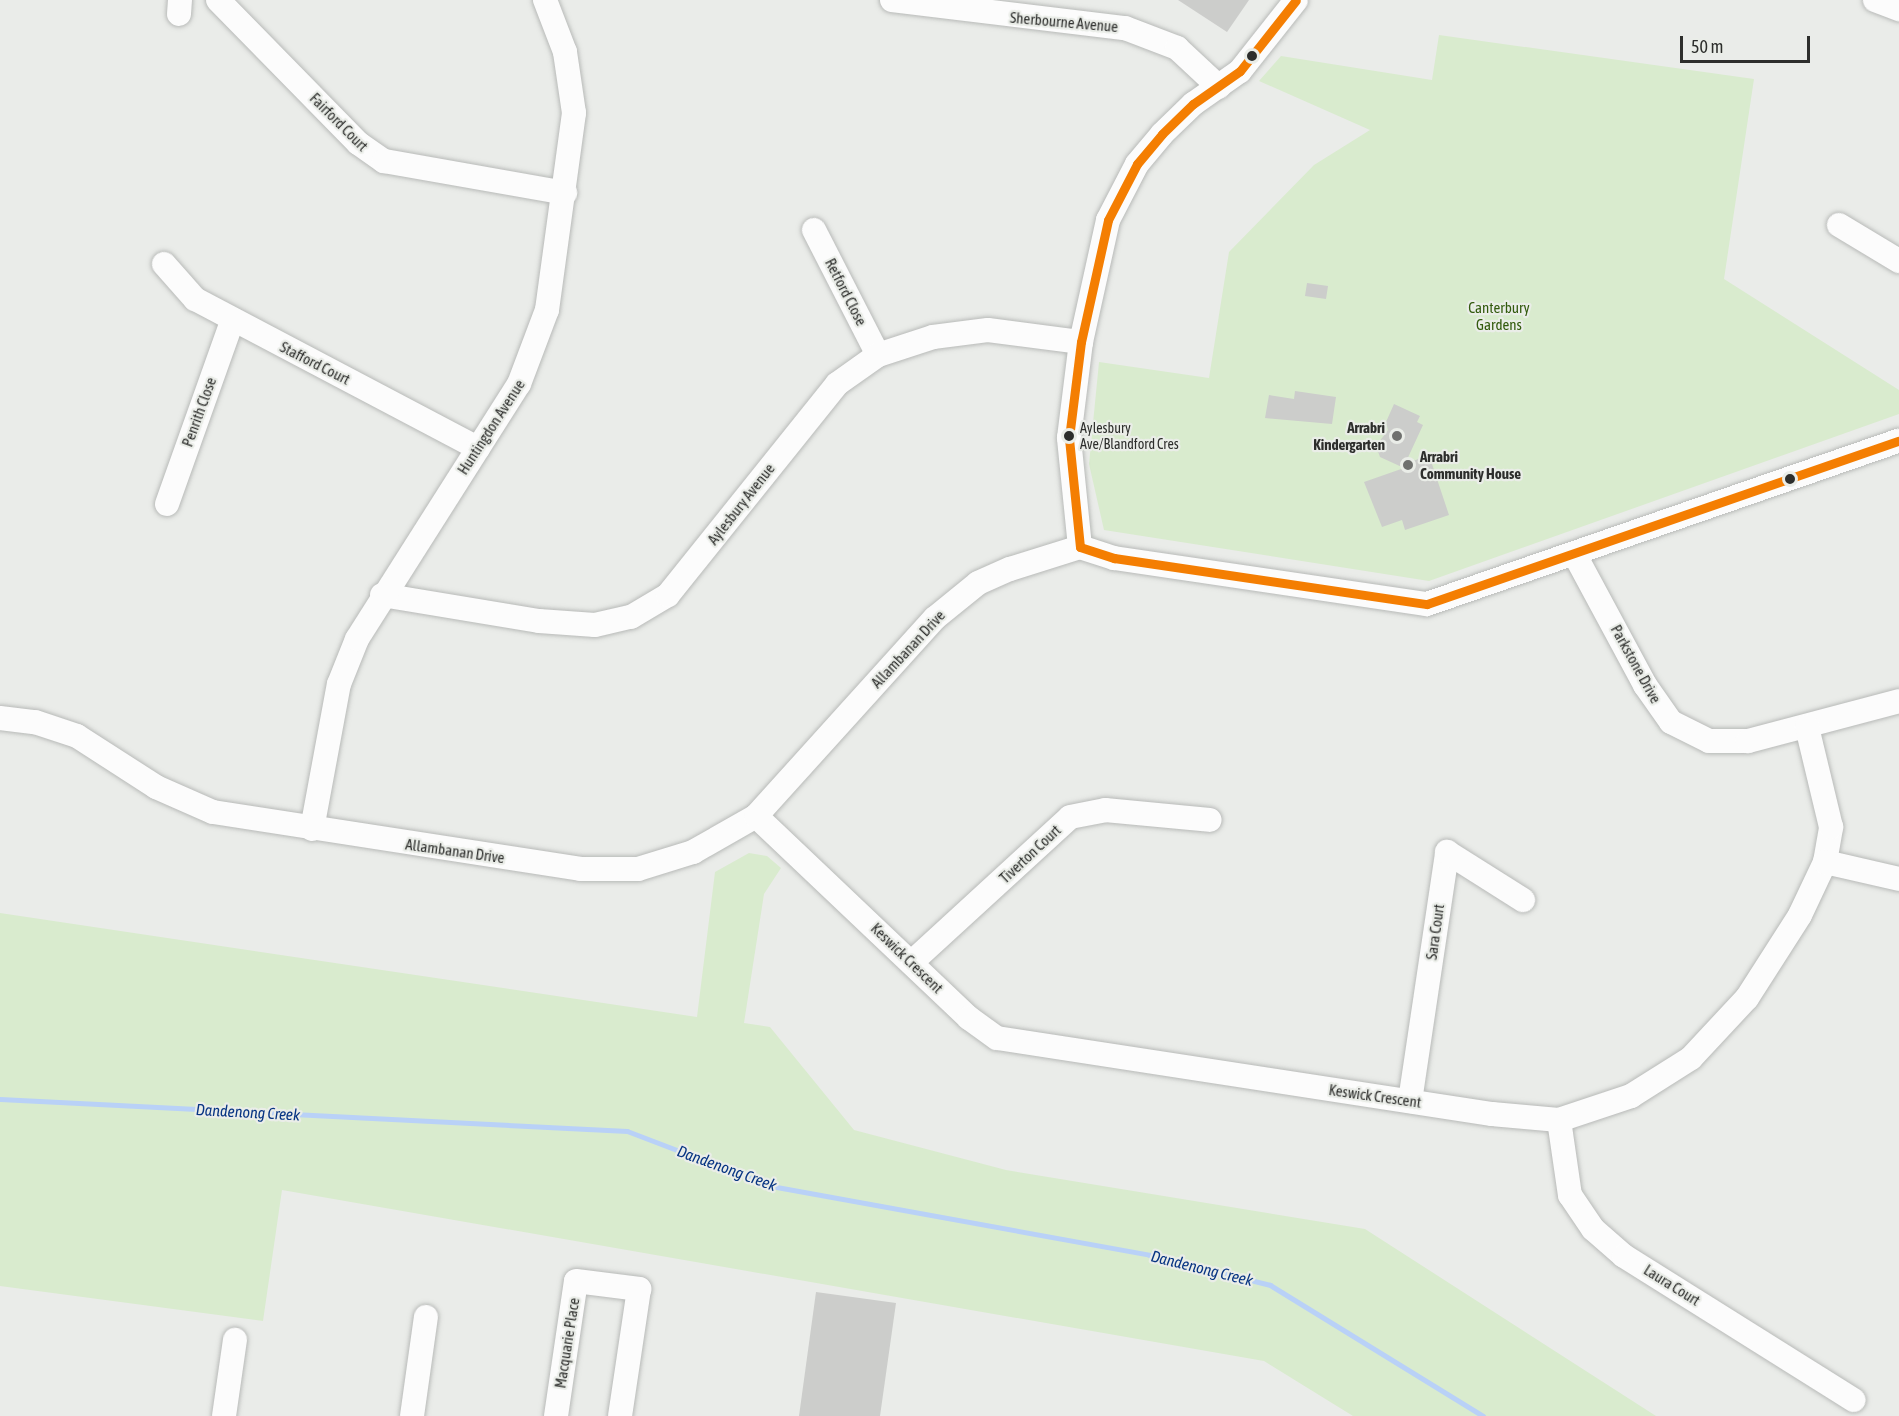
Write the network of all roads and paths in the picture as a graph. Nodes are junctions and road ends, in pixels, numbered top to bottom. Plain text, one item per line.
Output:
1 (218, 0) edge
2 (545, 0) edge
3 (892, 0) edge
4 (1296, 0) edge
5 (1875, 0) edge
6 (1899, 9) edge
7 (1219, 87) junction
8 (565, 193) junction
9 (1839, 225) dead end
10 (814, 230) dead end
11 (1899, 261) edge
12 (164, 264) dead end
13 (232, 321) junction
14 (1081, 342) junction
15 (878, 355) junction
16 (1899, 441) edge
17 (478, 448) junction
18 (166, 504) dead end
19 (1080, 547) junction
20 (1575, 555) junction
21 (382, 595) junction
22 (1899, 700) edge
23 (0, 718) edge
24 (1807, 727) junction
25 (756, 816) junction
26 (1210, 820) dead end
27 (312, 829) junction
28 (1826, 862) junction
29 (1899, 879) edge
30 (1523, 900) dead end
31 (912, 962) junction
32 (1410, 1101) junction
33 (1559, 1119) junction
34 (426, 1317) dead end
35 (235, 1340) dead end
36 (1854, 1400) dead end
37 (224, 1416) edge
38 (412, 1416) edge
39 (556, 1416) edge
40 (620, 1416) edge

1 - 8 street, Fairford Court
2 - 8 street, Huntingdon Avenue
3 - 7 street, Sherbourne Avenue
4 - 7 street
5 - 6 street
7 - 14 street
8 - 17 street, Huntingdon Avenue
9 - 11 street
10 - 15 street, Retford Close
12 - 13 street, Stafford Court
13 - 17 street, Stafford Court
13 - 18 street, Penrith Close
14 - 15 street, Aylesbury Avenue
14 - 19 street
15 - 21 street, Aylesbury Avenue
16 - 20 street
17 - 21 street, Huntingdon Avenue
19 - 20 street
19 - 25 street, Allambanan Drive
20 - 24 street, Parkstone Drive
21 - 27 street, Huntingdon Avenue
22 - 24 street, Parkstone Drive
23 - 27 street, Allambanan Drive
24 - 28 street, Keswick Crescent
25 - 27 street, Allambanan Drive
25 - 31 street, Keswick Crescent
26 - 31 street, Tiverton Court
28 - 29 street
28 - 33 street, Keswick Crescent
30 - 32 street, Sara Court
31 - 32 street, Keswick Crescent
32 - 33 street, Keswick Crescent
33 - 36 street, Laura Court
34 - 38 street
35 - 37 street
39 - 40 street, Macquarie Place

